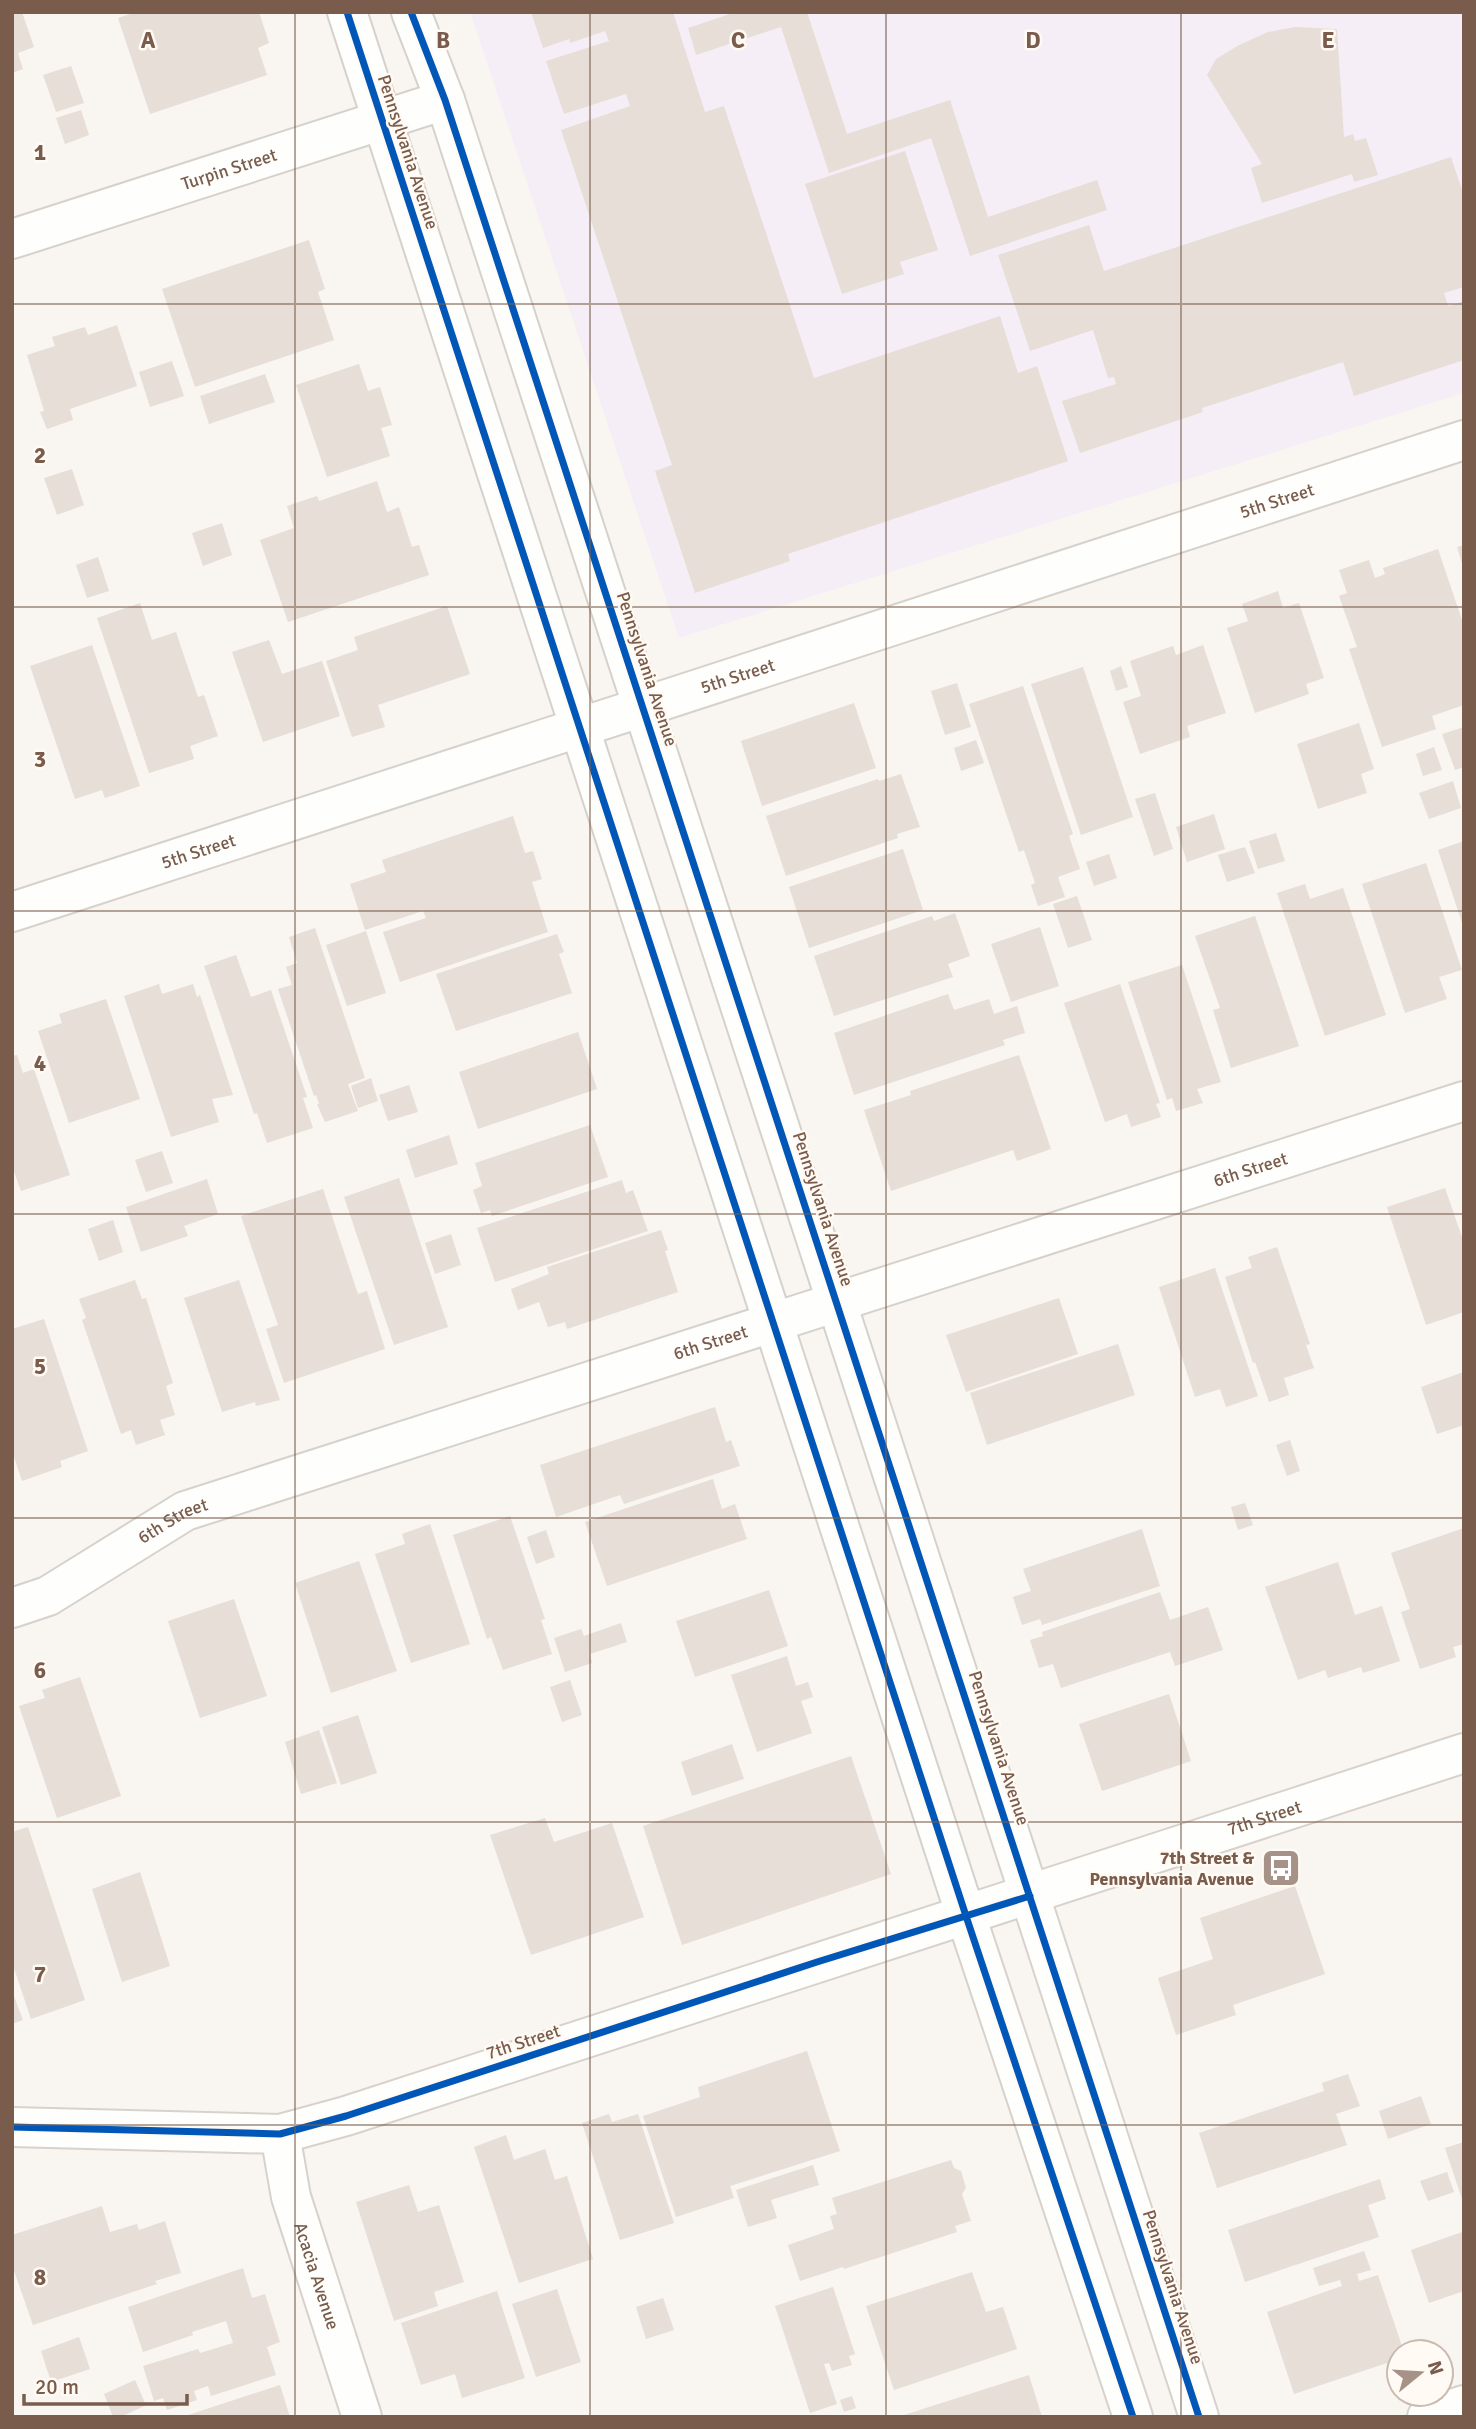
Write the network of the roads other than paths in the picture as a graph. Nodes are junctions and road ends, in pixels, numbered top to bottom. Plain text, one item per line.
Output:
1 (347, 12) edge
2 (411, 12) edge
3 (445, 100) junction
4 (381, 120) junction
5 (12, 239) edge
6 (1464, 440) edge
7 (642, 708) junction
8 (579, 728) junction
9 (12, 912) edge
10 (1464, 1101) edge
11 (836, 1302) junction
12 (773, 1322) junction
13 (12, 1608) edge
14 (1464, 1753) edge
15 (1030, 1896) junction
16 (967, 1916) junction
17 (12, 2127) edge
18 (280, 2134) junction
19 (1464, 2405) edge
20 (362, 2417) edge
21 (1133, 2417) edge
22 (1199, 2417) edge
23 (1427, 2417) edge

1 - 4 street, Pennsylvania Avenue
2 - 3 street, Pennsylvania Avenue
3 - 4 street, Turpin Street
3 - 7 street, Pennsylvania Avenue
4 - 5 street, Turpin Street
4 - 8 street, Pennsylvania Avenue
6 - 7 street, 5th Street
7 - 8 street, 5th Street
7 - 11 street, Pennsylvania Avenue
8 - 9 street, 5th Street
8 - 12 street, Pennsylvania Avenue
10 - 11 street, 6th Street
11 - 12 street, 6th Street
11 - 15 street, Pennsylvania Avenue
12 - 13 street, 6th Street
12 - 16 street, Pennsylvania Avenue
14 - 15 street, 7th Street
15 - 16 street, 7th Street
15 - 22 street, Pennsylvania Avenue
16 - 18 street, 7th Street
16 - 21 street, Pennsylvania Avenue
17 - 18 street, 7th Street
18 - 20 street, Acacia Avenue
19 - 23 street

